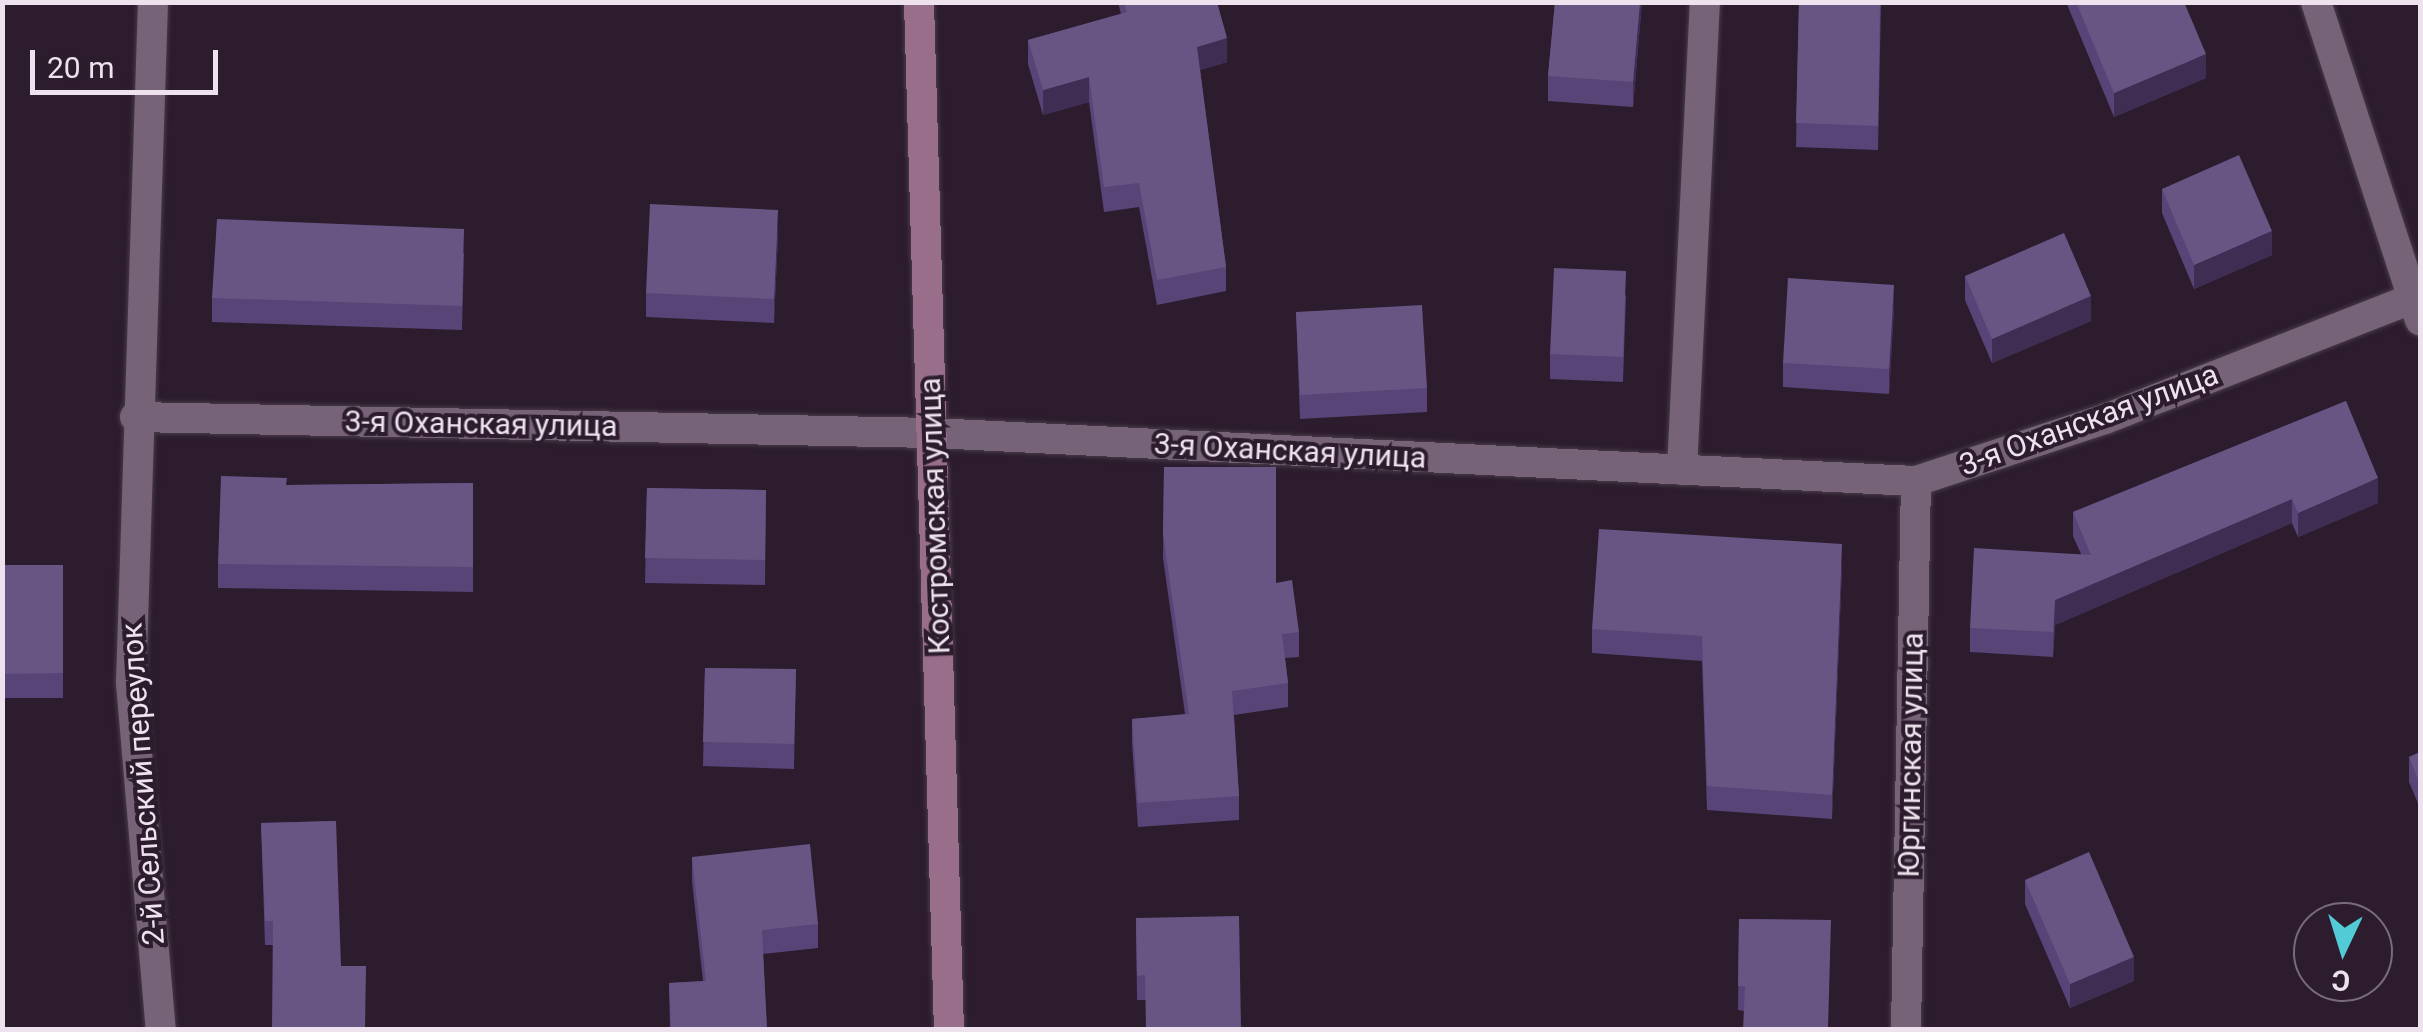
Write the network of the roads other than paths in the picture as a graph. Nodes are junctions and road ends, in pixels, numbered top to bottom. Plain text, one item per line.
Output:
1 (153, 2) edge
2 (919, 2) edge
3 (1706, 2) edge
4 (2316, 2) edge
5 (2416, 309) edge
6 (135, 418) junction
7 (933, 433) junction
8 (1682, 470) junction
9 (1916, 481) junction
10 (160, 1030) edge
11 (948, 1030) edge
12 (1906, 1030) edge

1 - 6 street, 2-й Сельский переулок
2 - 7 street, Костромская улица
3 - 8 street
4 - 5 street
5 - 9 street, 3-я Оханская улица
6 - 7 street, 3-я Оханская улица
6 - 10 street, 2-й Сельский переулок
7 - 8 street, 3-я Оханская улица
7 - 11 street, Костромская улица
8 - 9 street, 3-я Оханская улица
9 - 12 street, Юргинская улица

